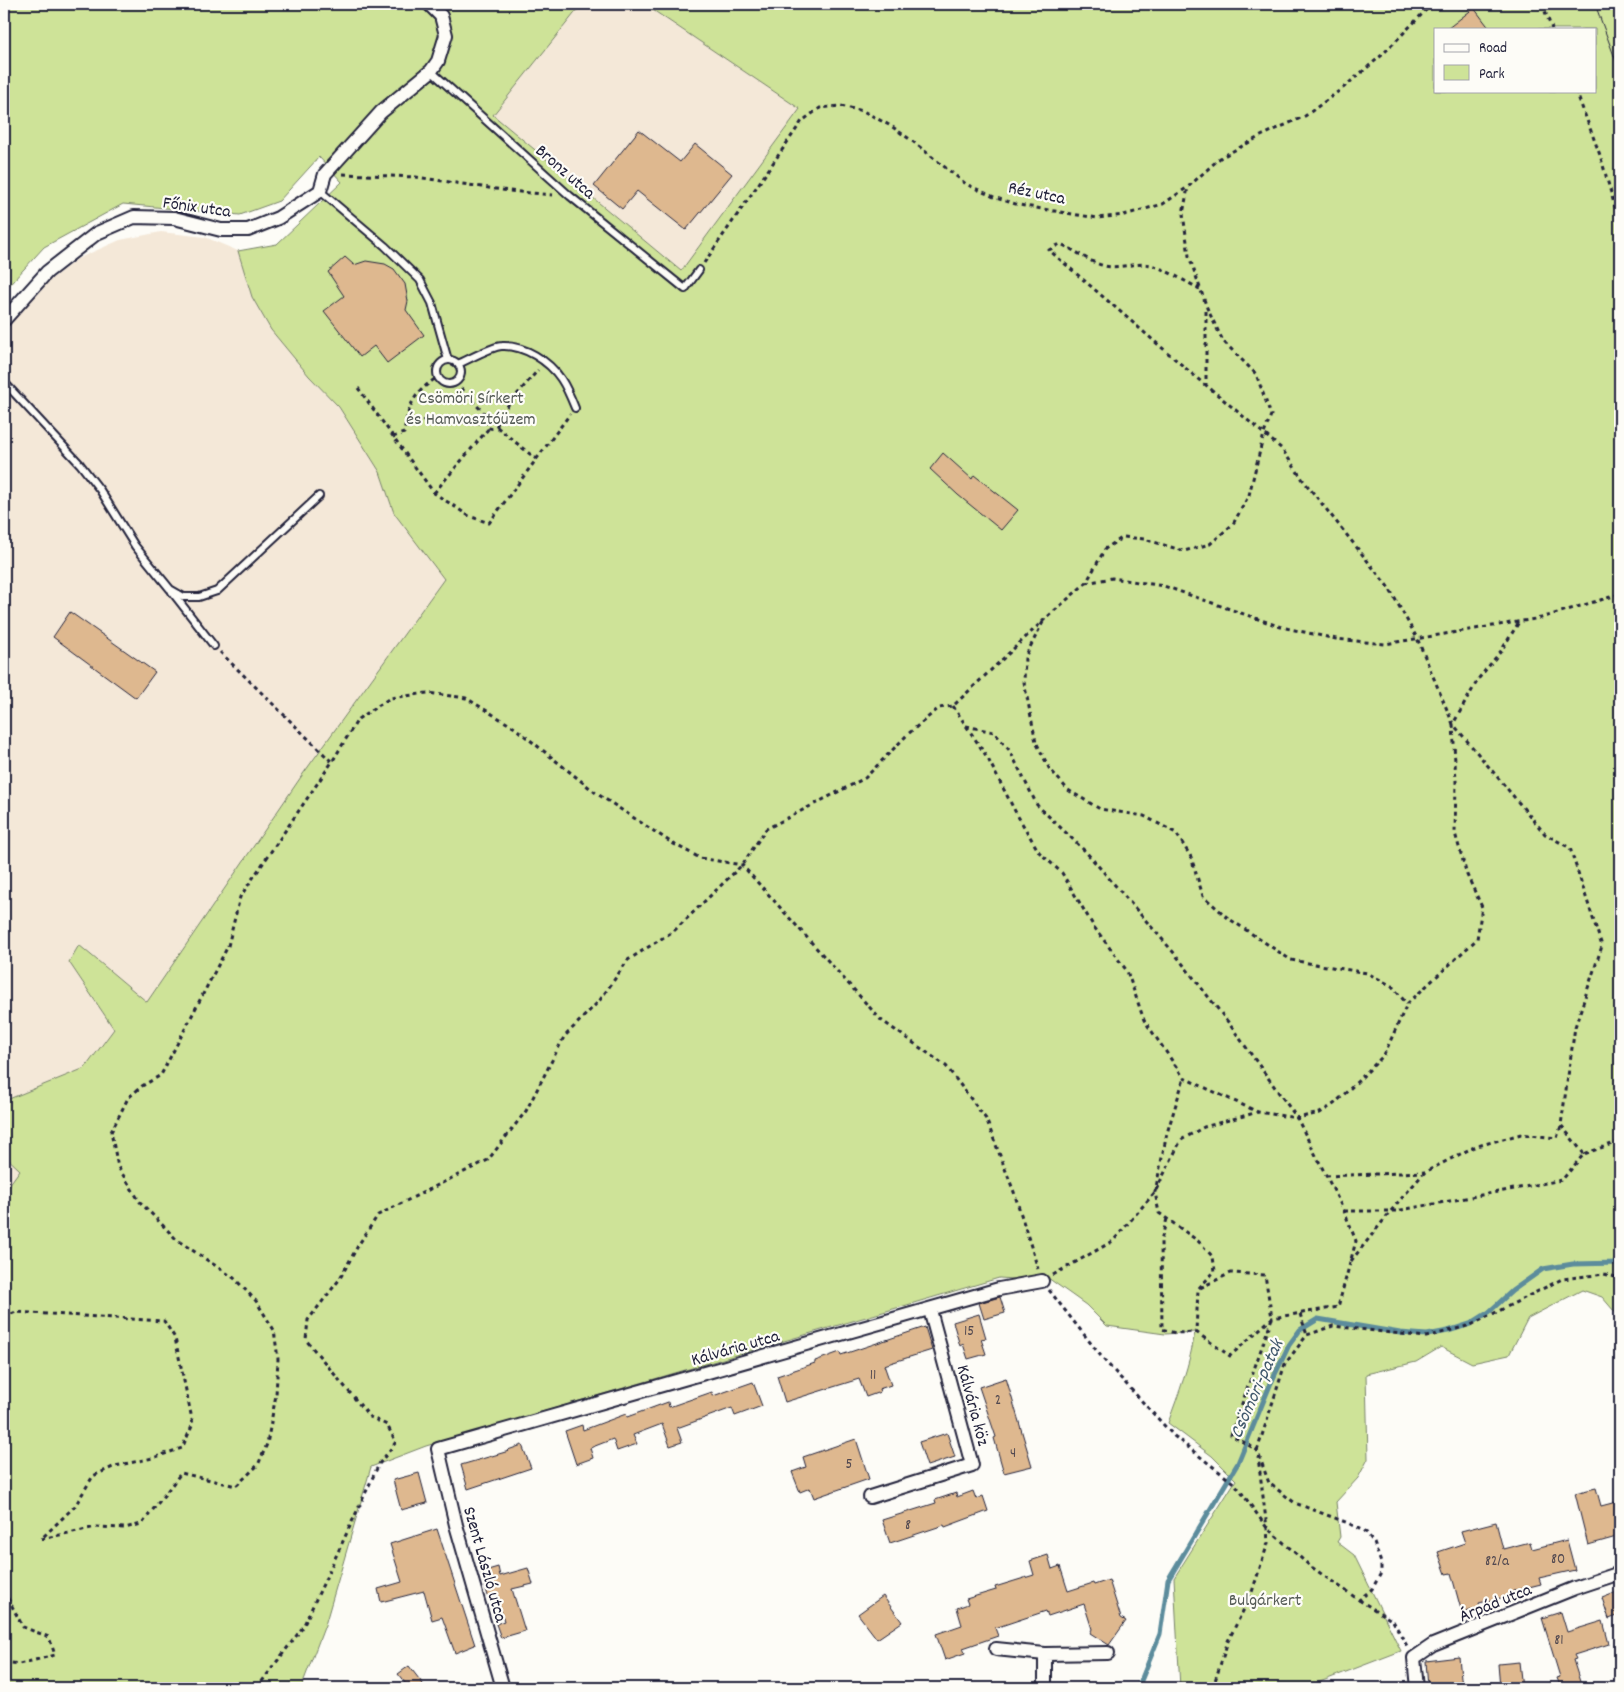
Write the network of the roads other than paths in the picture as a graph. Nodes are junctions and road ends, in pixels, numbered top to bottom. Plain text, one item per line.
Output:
1 (429, 4) edge
2 (431, 71) junction
3 (320, 191) junction
4 (699, 270) road end
5 (4, 320) edge
6 (448, 360) junction
7 (458, 364) junction
8 (4, 382) edge
9 (575, 408) road end
10 (319, 496) dead end
11 (170, 589) junction
12 (214, 646) road end
13 (1042, 1282) road end
14 (930, 1310) junction
15 (438, 1449) joint
16 (870, 1497) dead end
17 (1620, 1573) edge
18 (996, 1648) dead end
19 (1108, 1653) dead end
20 (1045, 1654) junction
21 (503, 1688) edge
22 (1045, 1688) edge
23 (1417, 1688) edge

1 - 2 street
2 - 3 street
2 - 4 lane, Bronz utca
3 - 5 street, Főnix utca
3 - 6 lane
6 - 7 lane
6 - 7 lane
7 - 9 lane
8 - 11 lane
10 - 11 lane
11 - 12 lane
13 - 14 street, Kálvária utca
14 - 15 street, Kálvária utca
14 - 16 street, Kálvária köz
15 - 21 street, Szent László utca
17 - 23 street, Árpád utca
18 - 20 street
19 - 20 street
20 - 22 street

